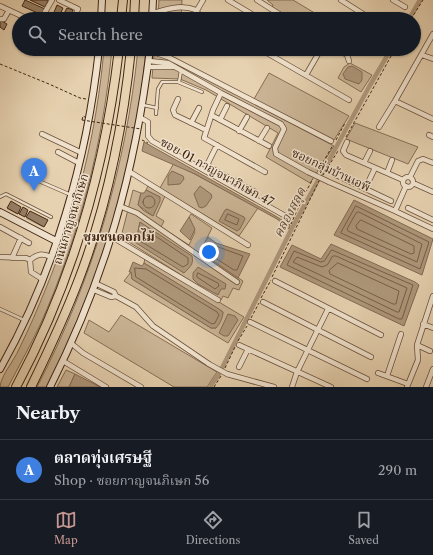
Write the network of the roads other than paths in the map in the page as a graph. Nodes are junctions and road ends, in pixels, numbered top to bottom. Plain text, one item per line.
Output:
1 (52, 0) edge
2 (59, 0) edge
3 (102, 0) edge
4 (123, 0) edge
5 (135, 0) edge
6 (153, 0) edge
7 (203, 0) edge
8 (228, 0) edge
9 (257, 0) edge
10 (341, 0) edge
11 (393, 0) edge
12 (0, 6) edge
13 (405, 7) dead end
14 (9, 10) junction
15 (196, 10) joint
16 (13, 12) edge
17 (45, 12) edge
18 (77, 12) edge
19 (101, 12) edge
20 (122, 12) edge
21 (134, 12) edge
22 (152, 12) edge
23 (162, 12) edge
24 (248, 12) edge
25 (276, 12) edge
26 (361, 12) edge
27 (0, 19) edge
28 (433, 34) edge
29 (422, 55) junction
30 (97, 56) edge
31 (118, 56) edge
32 (130, 56) edge
33 (149, 56) edge
34 (168, 56) edge
35 (272, 56) edge
36 (317, 56) edge
37 (347, 56) edge
38 (433, 59) edge
39 (349, 61) dead end
40 (148, 64) junction
41 (181, 71) junction
42 (306, 75) junction
43 (179, 82) junction
44 (202, 92) dead end
45 (221, 93) junction
46 (178, 99) dead end
47 (349, 100) dead end
48 (395, 101) junction
49 (143, 105) junction
50 (227, 106) dead end
51 (157, 108) junction
52 (199, 108) dead end
53 (156, 114) dead end
54 (213, 116) junction
55 (247, 117) dead end
56 (141, 118) junction
57 (433, 118) edge
58 (220, 120) junction
59 (191, 123) junction
60 (379, 127) dead end
61 (267, 128) dead end
62 (206, 130) junction
63 (239, 131) junction
64 (42, 134) dead end
65 (259, 141) junction
66 (331, 141) dead end
67 (345, 141) road end
68 (217, 145) junction
69 (269, 146) dead end
70 (370, 151) dead end
71 (58, 152) dead end
72 (82, 153) junction
73 (392, 160) dead end
74 (79, 163) junction
75 (364, 163) junction
76 (433, 163) edge
77 (375, 168) junction
78 (130, 172) junction
79 (265, 172) dead end
80 (386, 173) junction
81 (334, 174) dead end
82 (25, 175) dead end
83 (410, 177) junction
84 (403, 180) junction
85 (413, 183) junction
86 (406, 186) junction
87 (365, 189) junction
88 (255, 192) dead end
89 (433, 192) edge
90 (71, 195) junction
91 (0, 197) edge
92 (391, 201) dead end
93 (122, 207) junction
94 (408, 208) dead end
95 (395, 210) junction
96 (0, 212) edge
97 (51, 217) dead end
98 (288, 218) dead end
99 (433, 220) edge
100 (0, 227) edge
101 (433, 229) edge
102 (112, 237) junction
103 (21, 238) junction
104 (56, 241) junction
105 (29, 243) dead end
106 (248, 245) dead end
107 (51, 256) junction
108 (0, 257) edge
109 (12, 258) junction
110 (30, 260) junction
111 (42, 279) junction
112 (274, 281) dead end
113 (237, 282) dead end
114 (96, 287) junction
115 (433, 296) edge
116 (218, 300) dead end
117 (262, 302) dead end
118 (432, 305) edge
119 (0, 309) edge
120 (328, 309) junction
121 (25, 320) junction
122 (250, 322) dead end
123 (423, 324) junction
124 (433, 328) edge
125 (318, 330) junction
126 (401, 334) dead end
127 (381, 335) dead end
128 (72, 344) junction
129 (239, 345) dead end
130 (417, 345) junction
131 (248, 349) junction
132 (430, 351) dead end
133 (307, 352) junction
134 (372, 357) dead end
135 (64, 361) junction
136 (239, 367) dead end
137 (433, 369) edge
138 (0, 370) edge
139 (297, 372) junction
140 (378, 372) dead end
141 (387, 376) junction
142 (367, 379) dead end
143 (267, 386) edge
144 (408, 386) edge
145 (16, 387) edge
146 (31, 387) edge
147 (50, 387) edge
148 (106, 387) edge
149 (141, 387) edge
150 (274, 387) edge
151 (292, 387) edge
152 (330, 387) edge
153 (426, 387) edge

1 - 17 street
2 - 18 street
3 - 19 main road
4 - 20 highway
5 - 21 highway
6 - 22 main road
7 - 15 street
8 - 24 street
9 - 25 street
10 - 26 street
11 - 13 street
12 - 14 street
14 - 16 street
14 - 27 street
15 - 23 street
28 - 29 street
29 - 38 street
29 - 48 street
30 - 72 main road
31 - 145 highway, ถนนกาญจนาภิเษก
32 - 146 highway, ถนนกาญจนาภิเษก
33 - 40 main road
34 - 66 street
35 - 42 street
36 - 42 street
37 - 39 street
40 - 41 street, ซอยกลุ่มบ้านเอพี
40 - 49 main road
41 - 43 lane
41 - 45 street, ซอยกลุ่มบ้านเอพี
42 - 47 street
43 - 44 lane
43 - 51 lane
45 - 54 street
45 - 95 street, ซอยกลุ่มบ้านเอพี, bridge
46 - 59 street
48 - 57 street
48 - 60 street
49 - 51 lane
49 - 56 main road
50 - 58 street
51 - 53 lane
52 - 59 street
54 - 58 street
54 - 62 street
55 - 63 street
56 - 78 main road
56 - 98 street
58 - 63 street
59 - 62 street
61 - 65 street
62 - 68 street
63 - 65 street
64 - 72 street
65 - 69 street
67 - 75 street
68 - 79 street
68 - 88 street
70 - 75 street
71 - 74 street
72 - 74 main road
73 - 80 street
74 - 90 main road
75 - 77 street
76 - 83 street
77 - 80 street
77 - 87 street
78 - 93 main road
78 - 106 street
80 - 84 street
81 - 87 street
82 - 90 lane
83 - 84 street
83 - 85 street
84 - 86 street
85 - 86 street
85 - 89 street
86 - 95 street
87 - 92 street
90 - 104 main road
91 - 97 lane
93 - 102 main road
93 - 113 street
94 - 99 street
95 - 101 street, ซอยกลุ่มบ้านเอพี
96 - 104 main road
100 - 103 street
102 - 114 main road
102 - 116 street
103 - 105 street
103 - 109 street
104 - 107 main road
107 - 110 street
107 - 111 main road
108 - 109 street
109 - 110 street
110 - 111 street
111 - 121 main road
112 - 120 street
114 - 128 main road
114 - 143 street, bridge
115 - 118 street
117 - 125 street
118 - 123 street
119 - 121 lane
120 - 125 street
120 - 127 street
121 - 138 main road
122 - 133 street
123 - 124 street
123 - 130 street
125 - 133 street
125 - 134 street
126 - 141 street
128 - 135 main road
128 - 149 street
129 - 131 street
130 - 132 street
130 - 144 street
131 - 136 street
131 - 139 street
133 - 139 street
133 - 142 street
135 - 147 main road
135 - 148 street
137 - 153 street
139 - 151 street
139 - 152 street
140 - 141 street
141 - 144 street
143 - 150 street

